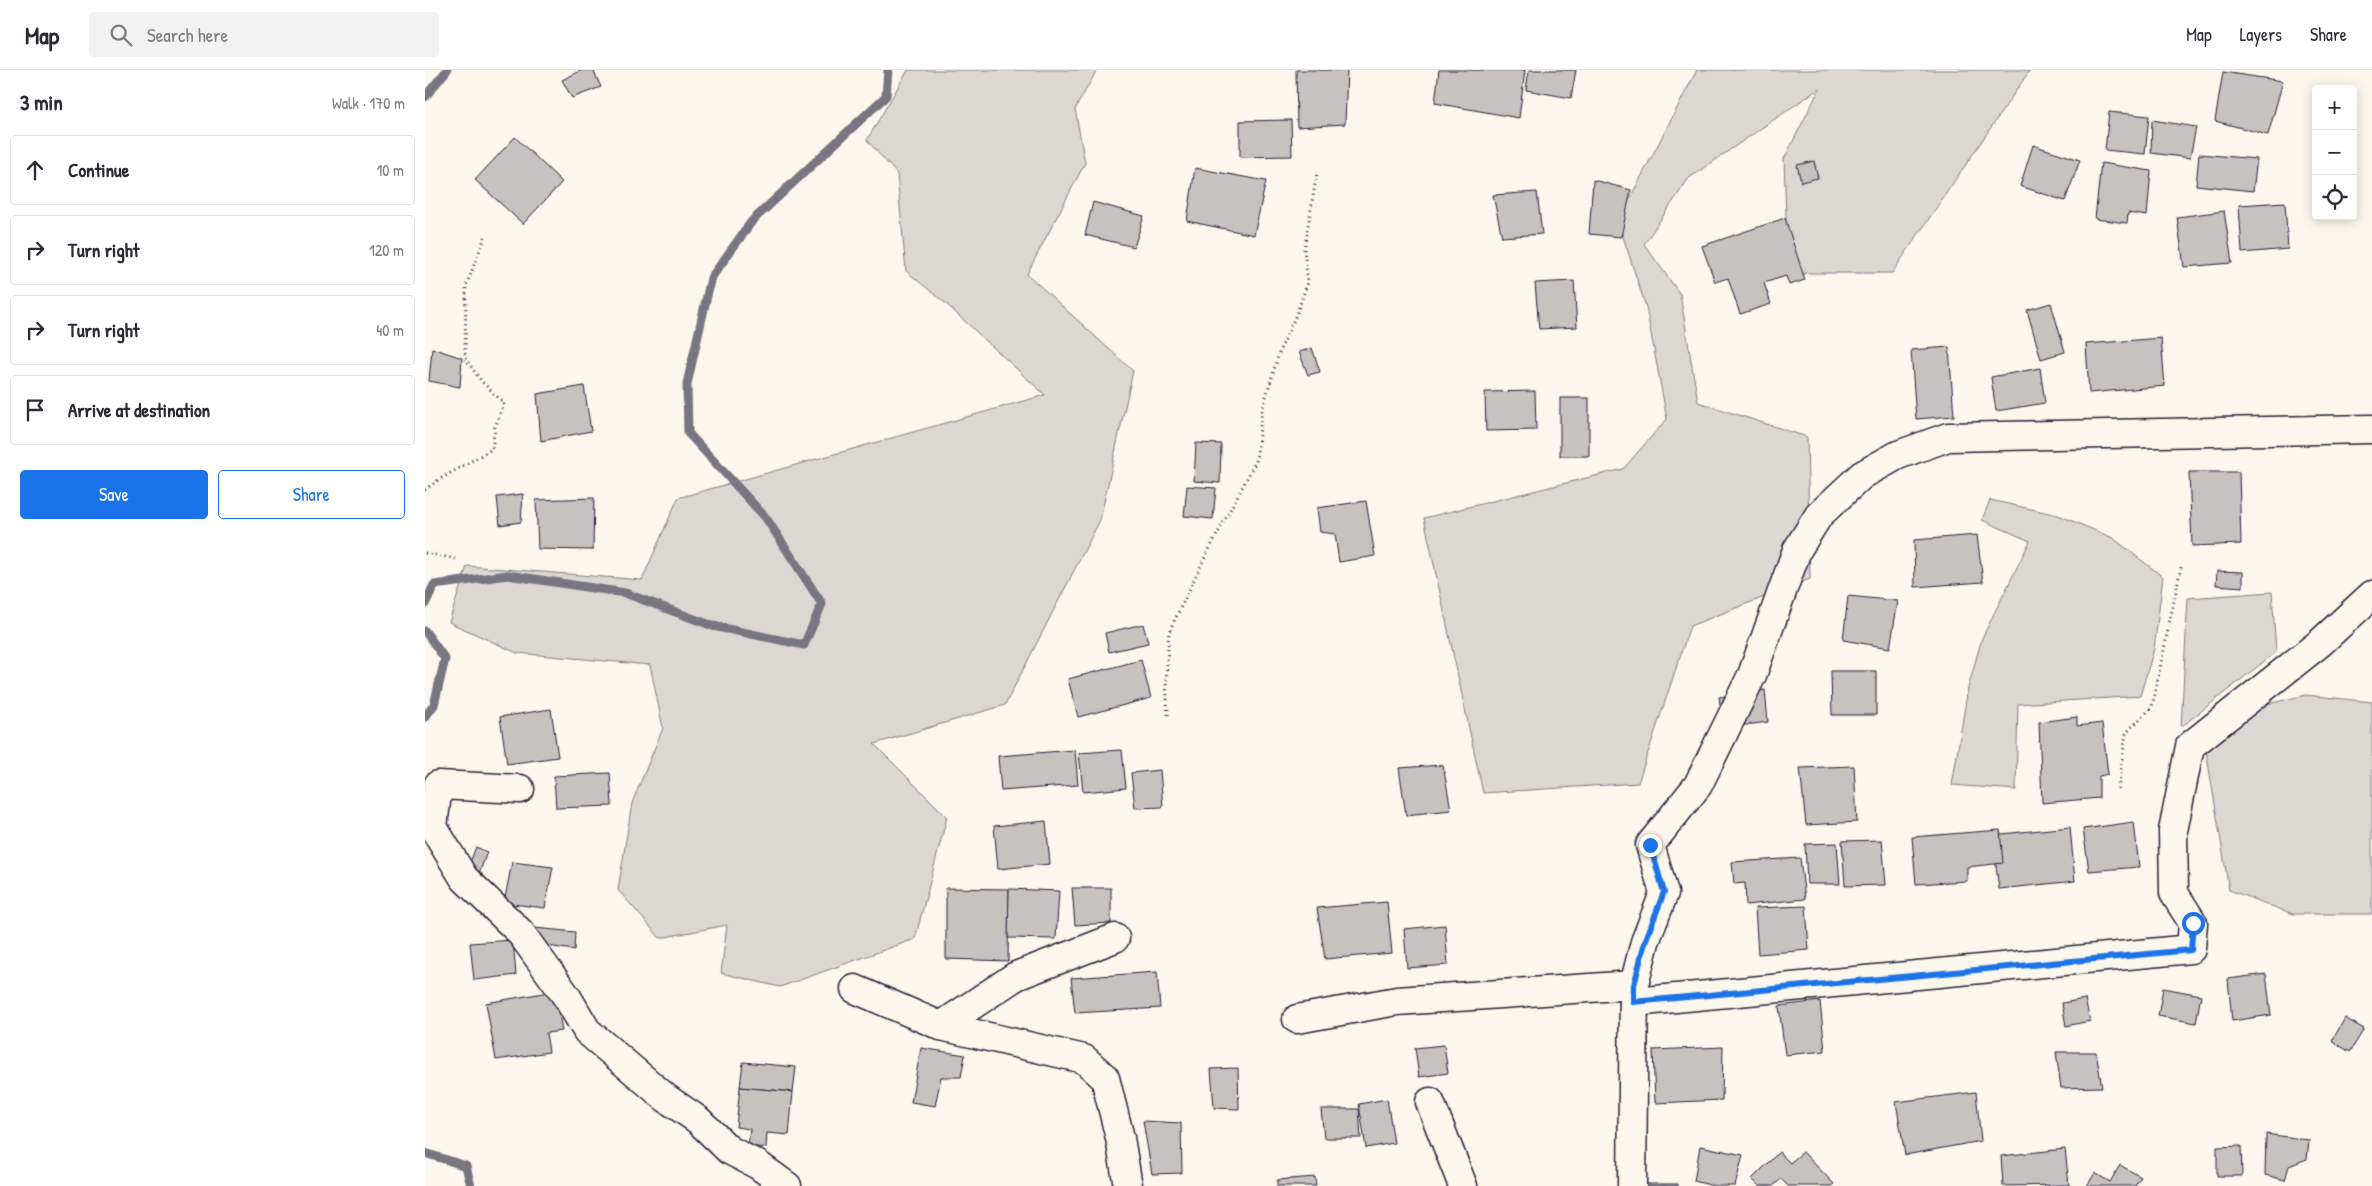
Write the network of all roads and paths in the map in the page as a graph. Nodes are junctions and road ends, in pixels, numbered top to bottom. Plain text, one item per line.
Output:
1 (1317, 173) dead end
2 (485, 237) dead end
3 (2372, 429) edge
4 (425, 490) edge
5 (425, 553) edge
6 (456, 559) dead end
7 (2181, 567) dead end
8 (2372, 595) edge
9 (1168, 715) dead end
10 (520, 789) dead end
11 (2118, 789) dead end
12 (1115, 938) dead end
13 (855, 989) dead end
14 (1634, 993) junction
15 (1297, 1019) dead end
16 (941, 1026) junction
17 (1430, 1102) dead end
18 (787, 1186) edge
19 (1129, 1186) edge
20 (1463, 1186) edge
21 (1632, 1186) edge

1 - 9 path
2 - 4 path
3 - 14 street
5 - 6 path
7 - 11 path
8 - 14 street
10 - 18 street
12 - 16 street
13 - 16 street
14 - 15 street
14 - 21 street
16 - 19 street
17 - 20 street

